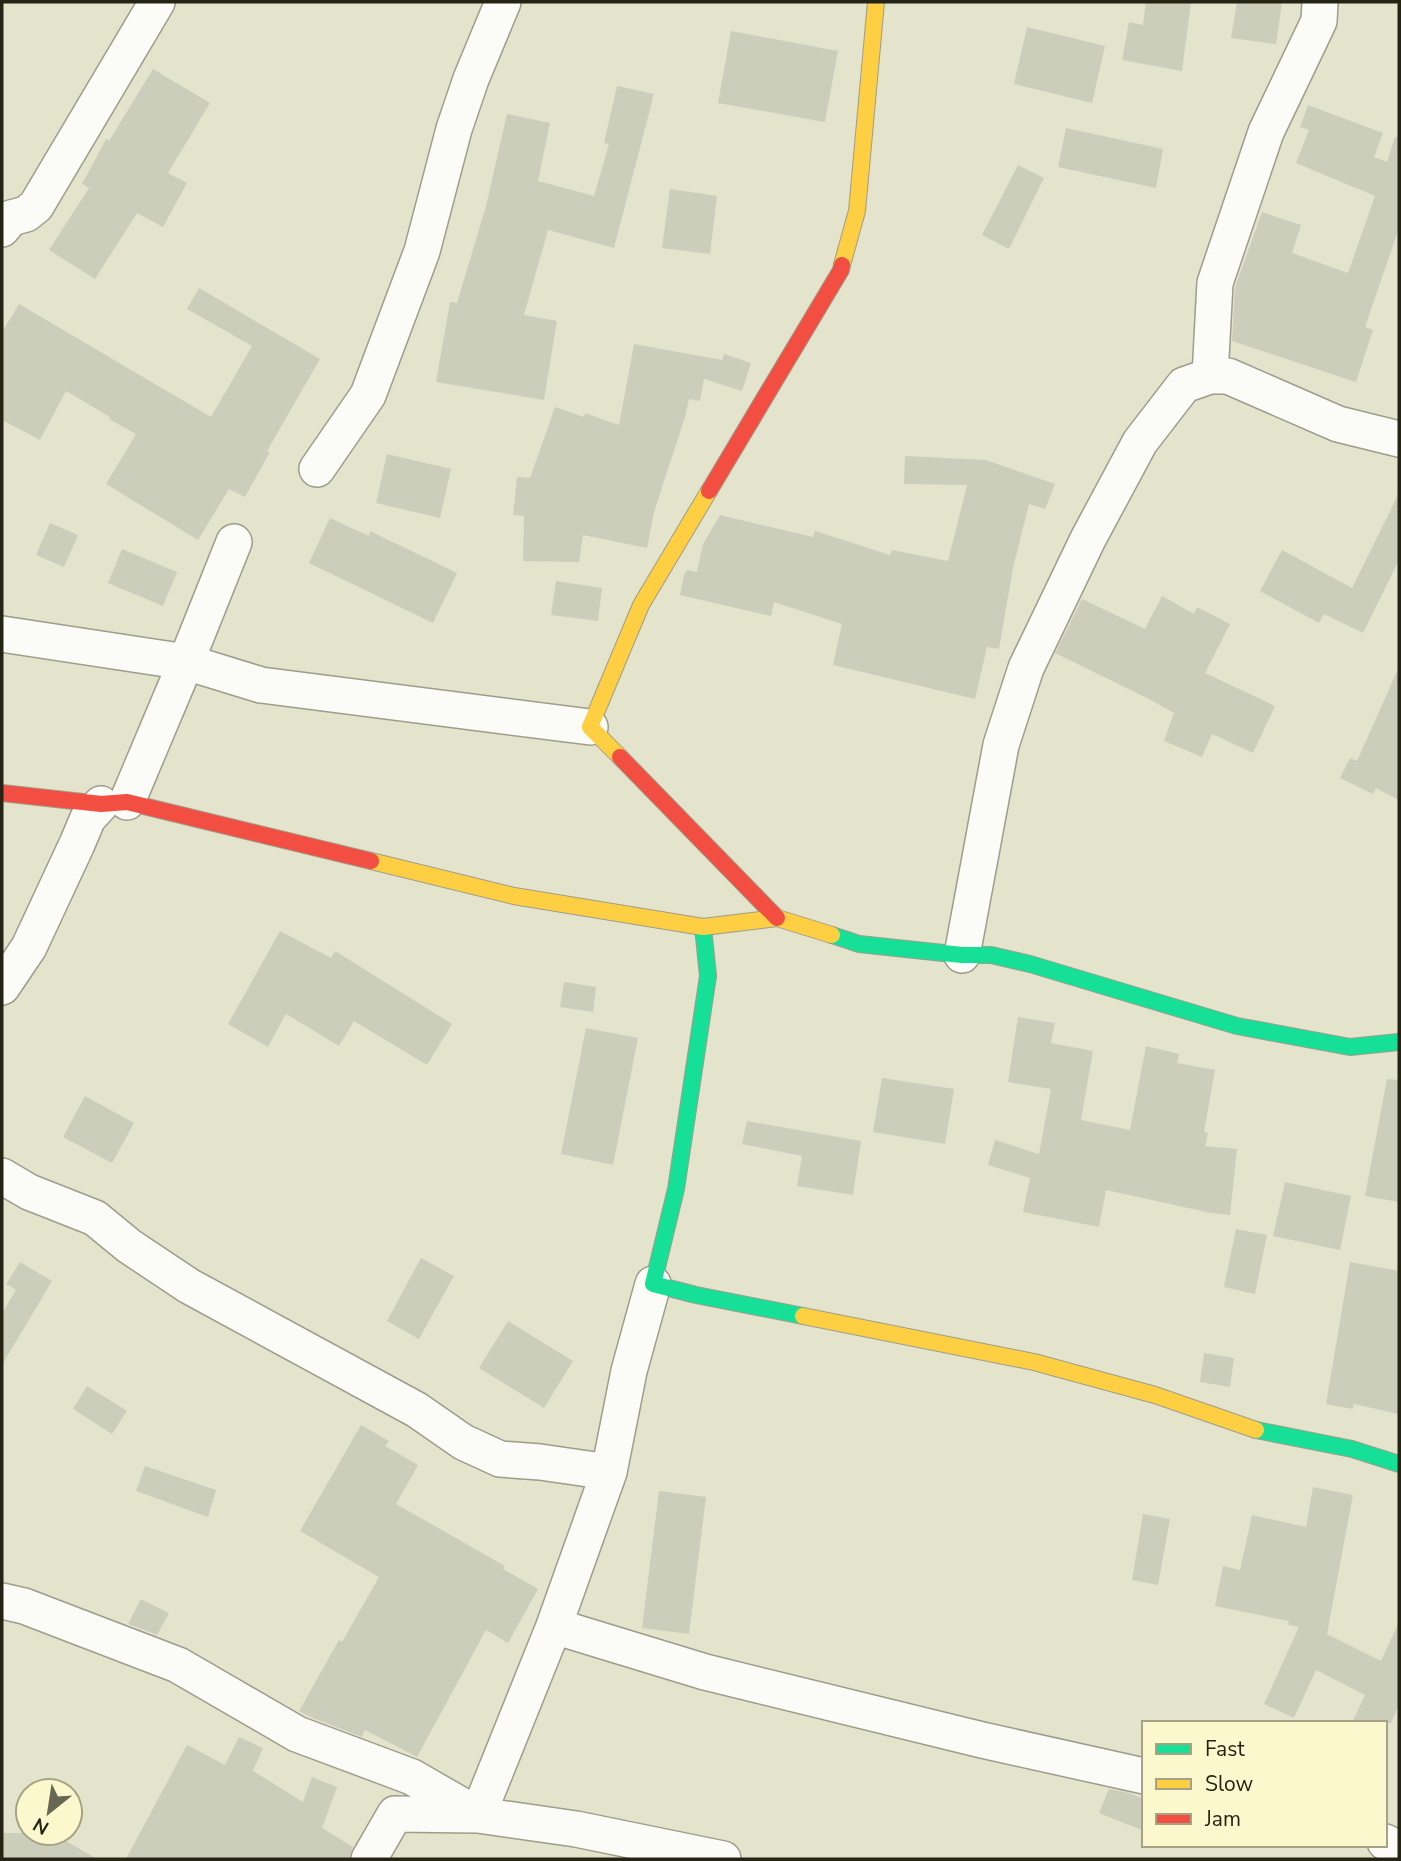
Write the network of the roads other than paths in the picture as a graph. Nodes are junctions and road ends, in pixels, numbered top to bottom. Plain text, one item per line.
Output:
1 (156, 2) edge
2 (503, 2) edge
3 (876, 2) edge
4 (1320, 2) edge
5 (5, 219) edge
6 (1210, 376) junction
7 (1399, 439) edge
8 (317, 469) dead end
9 (234, 542) dead end
10 (2, 634) edge
11 (186, 662) junction
12 (590, 727) junction
13 (2, 793) edge
14 (114, 803) junction
15 (777, 918) junction
16 (703, 927) junction
17 (962, 955) junction
18 (2, 987) edge
19 (1399, 1042) edge
20 (2, 1176) edge
21 (653, 1284) junction
22 (1399, 1464) edge
23 (609, 1472) junction
24 (2, 1601) edge
25 (554, 1626) junction
26 (1142, 1776) edge
27 (478, 1815) junction
28 (369, 1859) edge
29 (723, 1859) edge

1 - 5 street
2 - 8 street
3 - 12 street
4 - 6 street
6 - 7 street
6 - 17 street
9 - 11 street
10 - 11 street
11 - 12 street
11 - 14 street
12 - 15 street
13 - 14 street
14 - 16 street
14 - 18 street
15 - 16 street
15 - 17 street
16 - 21 street
17 - 19 street
20 - 23 street
21 - 22 street
21 - 23 street
23 - 25 street
24 - 27 street
25 - 26 street
25 - 27 street
27 - 28 street
27 - 29 street

